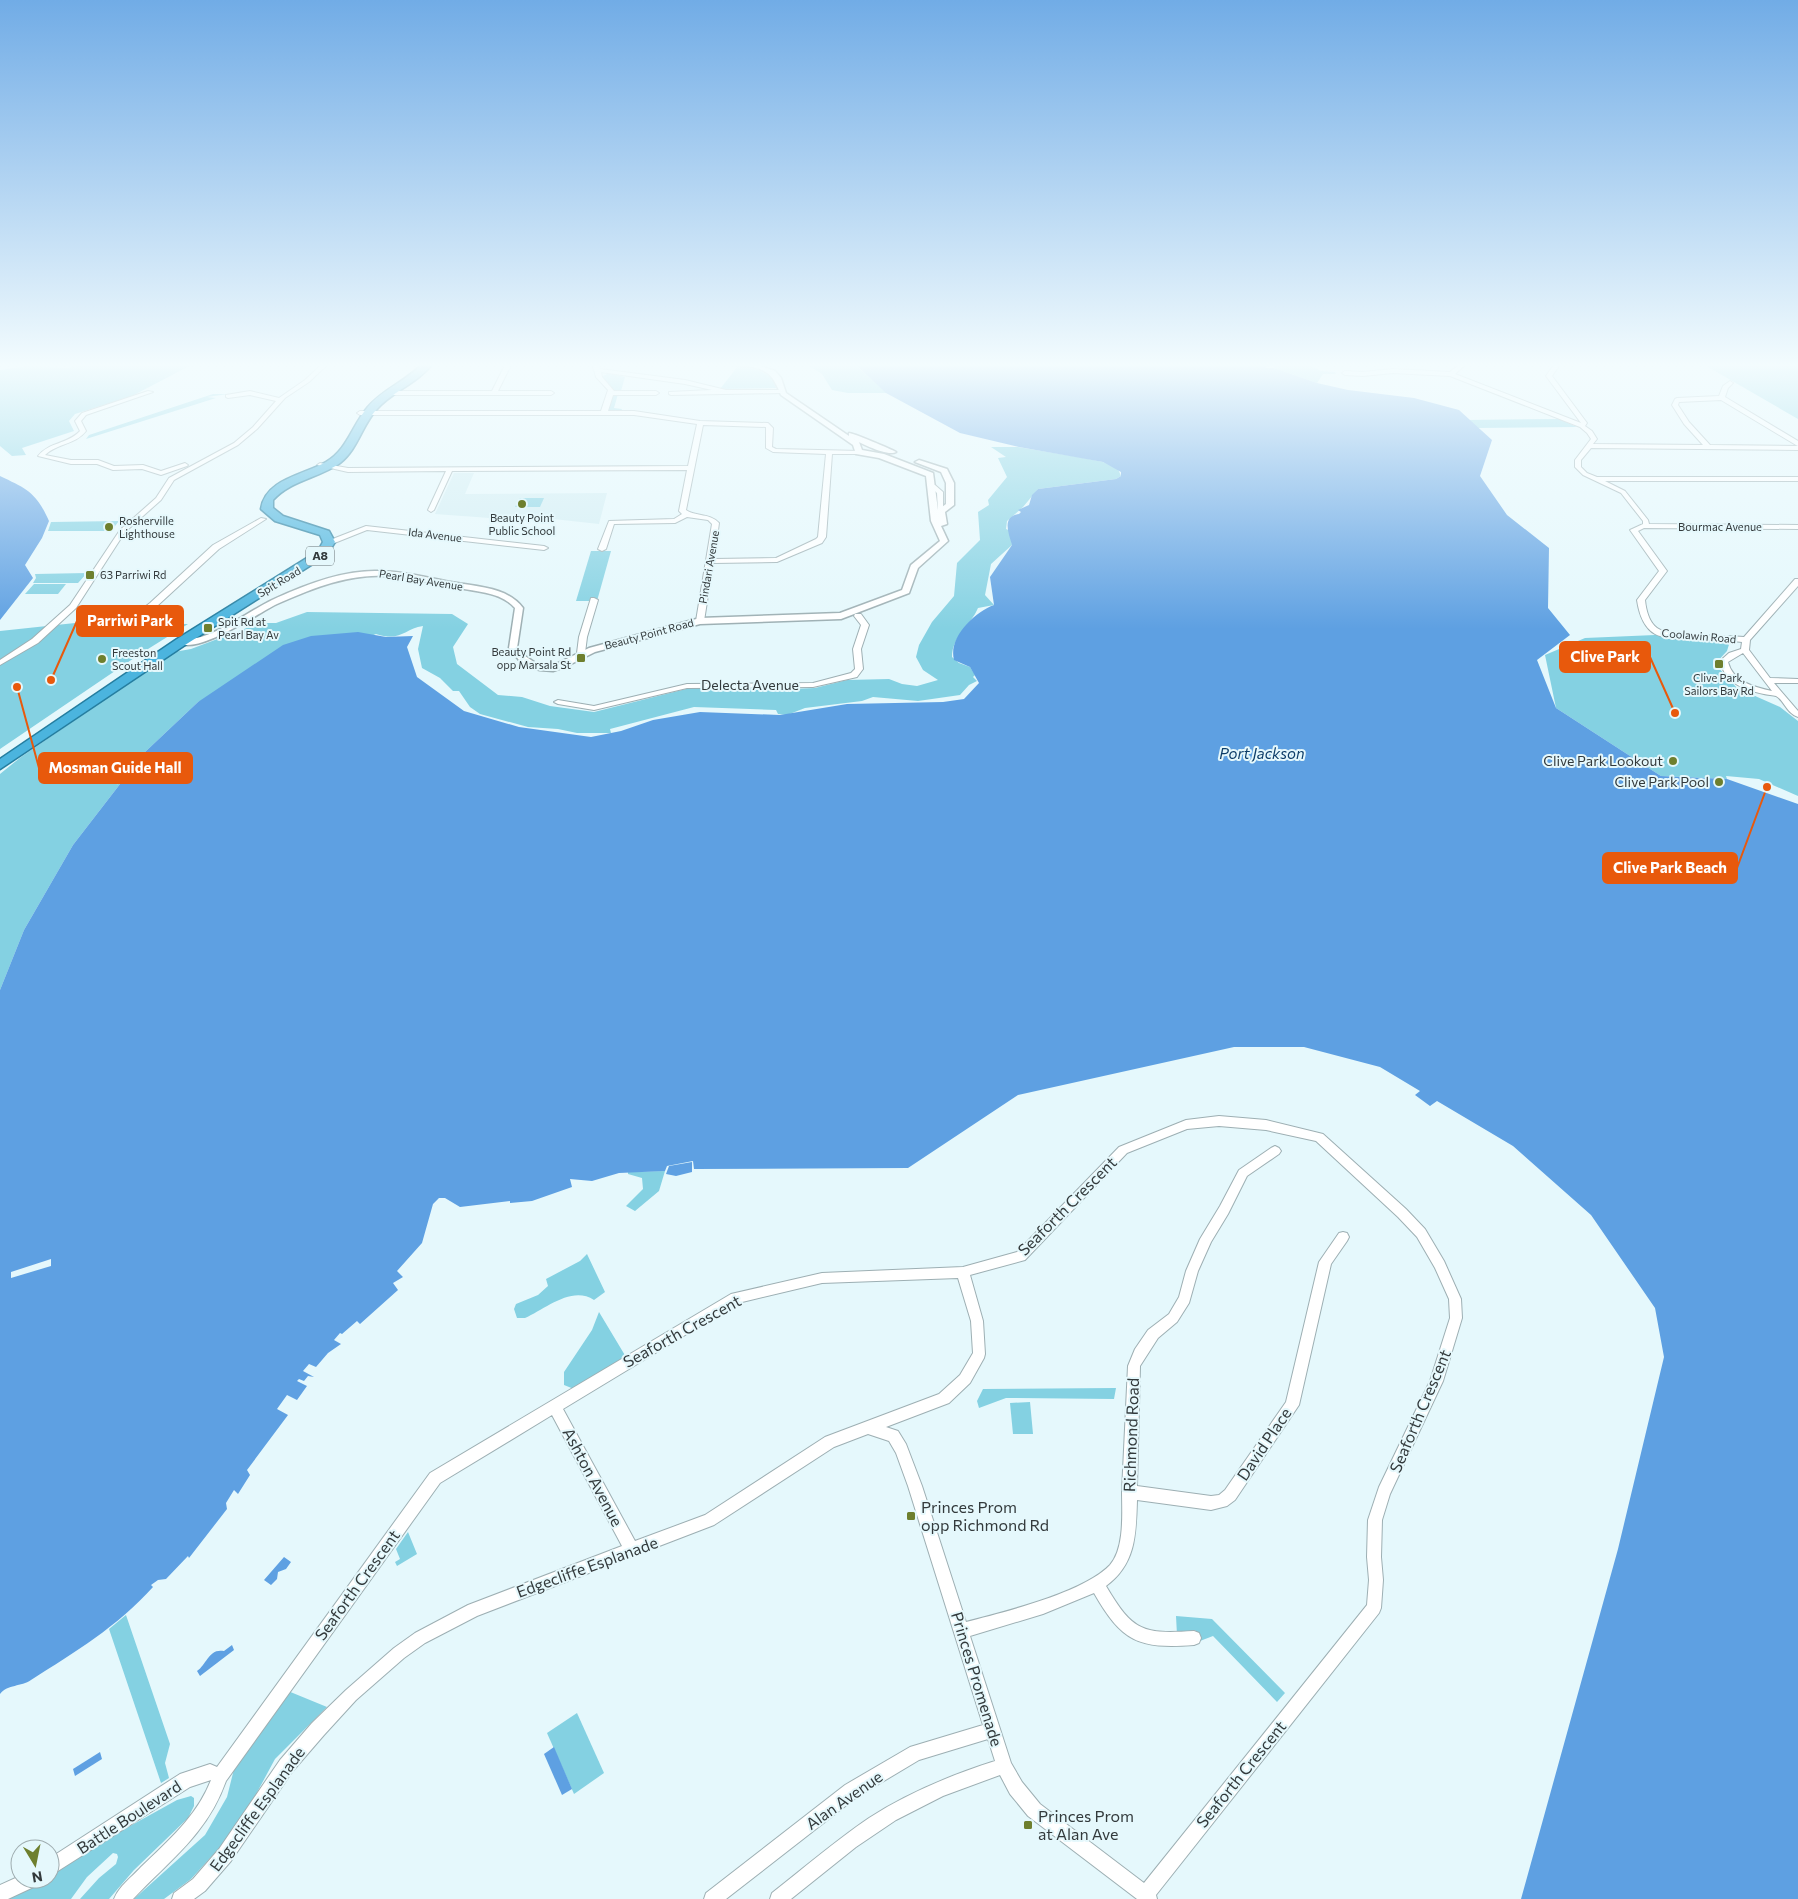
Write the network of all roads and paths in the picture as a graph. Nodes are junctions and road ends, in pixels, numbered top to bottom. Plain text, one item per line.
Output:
1 (44, 452) edge
2 (223, 452) edge
3 (336, 452) edge
4 (345, 452) edge
5 (348, 452) edge
6 (694, 452) edge
7 (822, 452) edge
8 (829, 452) junction
9 (859, 452) joint
10 (891, 452) edge
11 (1586, 452) edge
12 (219, 454) junction
13 (324, 466) junction
14 (691, 468) junction
15 (450, 469) junction
16 (353, 470) junction
17 (1595, 479) junction
18 (1798, 480) edge
19 (933, 486) junction
20 (431, 510) dead end
21 (941, 511) junction
22 (685, 515) junction
23 (263, 519) junction
24 (1643, 526) junction
25 (1798, 527) edge
26 (329, 542) junction
27 (544, 548) dead end
28 (602, 549) dead end
29 (710, 561) junction
30 (1798, 581) edge
31 (594, 600) dead end
32 (860, 613) junction
33 (700, 621) junction
34 (124, 627) dead end
35 (1746, 640) junction
36 (181, 642) junction
37 (1745, 650) junction
38 (581, 653) junction
39 (0, 663) edge
40 (1769, 680) junction
41 (1798, 681) edge
42 (1779, 694) junction
43 (558, 702) dead end
44 (1795, 713) edge
45 (0, 757) edge
46 (0, 766) edge
47 (1275, 1151) dead end
48 (1343, 1237) dead end
49 (963, 1272) junction
50 (554, 1406) junction
51 (868, 1428) junction
52 (1129, 1492) junction
53 (631, 1549) junction
54 (1097, 1584) junction
55 (962, 1632) junction
56 (1194, 1638) dead end
57 (993, 1730) junction
58 (1004, 1766) junction
59 (215, 1774) junction
60 (60, 1862) edge
61 (1148, 1897) edge
62 (122, 1899) edge
63 (180, 1899) edge
64 (712, 1899) edge
65 (778, 1899) edge

1 - 12 street
2 - 12 street
3 - 13 highway, A8
4 - 13 highway, A8
5 - 16 street
6 - 14 street
7 - 8 street
8 - 9 street
8 - 29 street
9 - 19 street
10 - 21 street
11 - 17 street, Coolawin Road
12 - 39 street
13 - 16 street
13 - 23 highway, A8
13 - 26 highway, A8
14 - 15 street
14 - 22 street
15 - 16 street
15 - 20 street
17 - 18 street
17 - 24 street, Coolawin Road
19 - 21 street
19 - 32 street
21 - 32 street
22 - 28 street
22 - 29 street, Pindari Avenue
23 - 34 street
23 - 45 highway, Spit Road / A8
24 - 25 street, Bourmac Avenue
24 - 35 street, Coolawin Road
26 - 27 street, Ida Avenue
26 - 36 highway, Spit Road / A8
29 - 33 street, Pindari Avenue
30 - 35 street
31 - 38 street
32 - 33 street, Beauty Point Road
32 - 43 street, Delecta Avenue
33 - 38 street, Beauty Point Road
35 - 37 street
36 - 38 street, Pearl Bay Avenue
36 - 46 highway, Spit Road / A8
37 - 40 street
37 - 42 street
40 - 41 street
40 - 42 street
42 - 44 street
47 - 52 street, Richmond Road
48 - 52 street, David Place
49 - 50 street, Seaforth Crescent
49 - 51 street, Edgecliffe Esplanade
49 - 61 street, Seaforth Crescent
50 - 53 street, Ashton Avenue
50 - 59 street, Seaforth Crescent
51 - 53 street, Edgecliffe Esplanade
51 - 55 street, Princes Promenade
52 - 54 street, Richmond Road
53 - 63 street, Edgecliffe Esplanade
54 - 55 street, Richmond Road
54 - 56 street
55 - 57 street, Princes Promenade
57 - 58 street, Princes Promenade
57 - 64 street, Alan Avenue
58 - 61 street, Princes Promenade
58 - 65 street
59 - 60 street, Battle Boulevard
59 - 62 street, Seaforth Crescent

